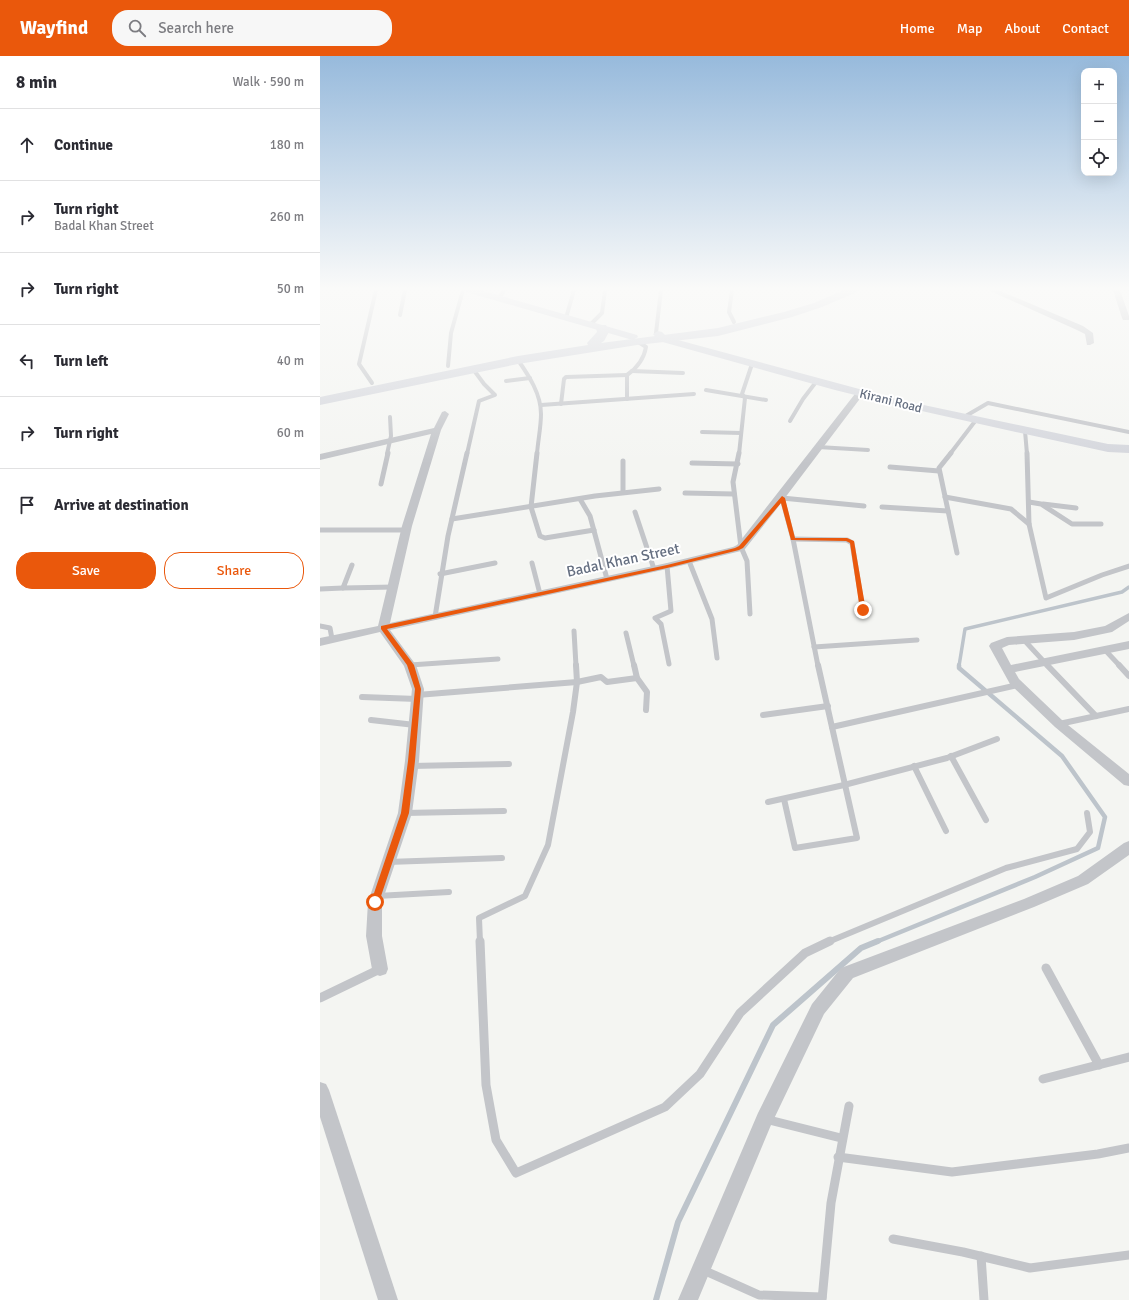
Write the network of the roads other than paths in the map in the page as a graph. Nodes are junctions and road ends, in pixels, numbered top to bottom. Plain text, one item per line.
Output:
1 (363, 348) edge
2 (450, 348) edge
3 (558, 348) edge
4 (585, 348) edge
5 (646, 348) edge
6 (701, 348) edge
7 (518, 360) junction
8 (752, 364) junction
9 (448, 366) junction
10 (473, 368) junction
11 (632, 371) junction
12 (684, 373) dead end
13 (627, 375) junction
14 (530, 378) junction
15 (506, 381) dead end
16 (372, 382) junction
17 (816, 382) junction
18 (706, 390) dead end
19 (861, 392) junction
20 (320, 394) edge
21 (694, 394) dead end
22 (744, 396) junction
23 (627, 399) junction
24 (766, 400) dead end
25 (320, 401) edge
26 (561, 404) junction
27 (541, 405) junction
28 (445, 414) dead end
29 (390, 417) dead end
30 (964, 417) junction
31 (976, 420) junction
32 (790, 421) dead end
33 (437, 430) junction
34 (1025, 430) junction
35 (702, 432) dead end
36 (1129, 432) edge
37 (741, 433) junction
38 (389, 441) junction
39 (818, 447) junction
40 (1129, 449) edge
41 (868, 450) dead end
42 (320, 457) edge
43 (623, 461) dead end
44 (692, 462) dead end
45 (738, 464) junction
46 (890, 467) dead end
47 (939, 471) junction
48 (381, 484) dead end
49 (659, 489) dead end
50 (623, 492) junction
51 (685, 493) dead end
52 (734, 494) junction
53 (945, 497) junction
54 (782, 498) junction
55 (580, 499) junction
56 (1029, 502) junction
57 (1041, 504) junction
58 (531, 506) junction
59 (864, 506) dead end
60 (882, 507) dead end
61 (1076, 508) dead end
62 (948, 511) junction
63 (635, 512) dead end
64 (452, 519) junction
65 (1029, 524) junction
66 (1101, 524) dead end
67 (320, 530) edge
68 (406, 530) junction
69 (594, 530) junction
70 (793, 539) junction
71 (741, 547) junction
72 (957, 553) dead end
73 (689, 561) junction
74 (495, 563) dead end
75 (532, 563) dead end
76 (352, 565) dead end
77 (667, 566) junction
78 (1129, 566) edge
79 (654, 569) junction
80 (440, 574) junction
81 (607, 579) junction
82 (394, 587) junction
83 (343, 588) junction
84 (320, 589) edge
85 (540, 594) junction
86 (863, 610) dead end
87 (750, 614) dead end
88 (435, 616) junction
89 (1129, 616) edge
90 (320, 626) edge
91 (383, 628) junction
92 (574, 631) dead end
93 (626, 633) dead end
94 (332, 639) junction
95 (917, 640) dead end
96 (1024, 640) junction
97 (320, 642) edge
98 (1129, 645) edge
99 (814, 647) junction
100 (1105, 650) junction
101 (717, 658) dead end
102 (498, 659) dead end
103 (1044, 662) junction
104 (669, 664) dead end
105 (410, 665) junction
106 (1008, 670) junction
107 (1129, 676) edge
108 (637, 678) junction
109 (577, 682) junction
110 (1013, 686) junction
111 (362, 697) dead end
112 (417, 697) junction
113 (828, 706) junction
114 (646, 710) dead end
115 (1129, 710) edge
116 (763, 715) dead end
117 (1096, 716) junction
118 (371, 720) dead end
119 (1059, 724) junction
120 (415, 725) junction
121 (832, 727) junction
122 (996, 739) dead end
123 (951, 756) junction
124 (509, 764) dead end
125 (411, 766) junction
126 (914, 766) junction
127 (1129, 781) edge
128 (844, 785) junction
129 (784, 799) junction
130 (768, 802) dead end
131 (504, 811) dead end
132 (405, 813) junction
133 (1087, 813) dead end
134 (986, 820) dead end
135 (946, 831) dead end
136 (1129, 847) edge
137 (502, 858) dead end
138 (388, 862) junction
139 (449, 892) dead end
140 (377, 896) junction
141 (1046, 968) dead end
142 (380, 969) joint
143 (320, 998) edge
144 (1129, 1057) edge
145 (1099, 1065) junction
146 (1043, 1079) dead end
147 (320, 1090) edge
148 (849, 1106) dead end
149 (764, 1119) junction
150 (841, 1138) junction
151 (1129, 1148) edge
152 (838, 1157) junction
153 (893, 1239) dead end
154 (1129, 1255) edge
155 (981, 1256) junction
156 (701, 1269) junction
157 (822, 1298) edge
158 (388, 1300) edge
159 (688, 1300) edge
160 (984, 1300) edge

1 - 16 lane
2 - 9 lane
3 - 9 main road
4 - 7 main road
5 - 11 lane
6 - 8 main road, Kirani Road
7 - 10 main road
7 - 14 lane
8 - 17 main road, Kirani Road
8 - 22 lane
9 - 16 main road
10 - 25 main road
10 - 64 lane
11 - 12 lane
11 - 13 lane
13 - 23 lane
13 - 26 lane
14 - 15 lane
14 - 27 lane
16 - 20 main road
17 - 19 main road, Kirani Road
17 - 32 lane
18 - 22 lane
19 - 30 main road, Kirani Road
19 - 39 street
21 - 23 lane
22 - 24 lane
22 - 37 lane
23 - 26 lane
26 - 27 lane
27 - 58 lane
28 - 33 street
29 - 38 lane
30 - 31 main road, Kirani Road
30 - 36 lane
31 - 34 main road, Kirani Road
31 - 47 lane
33 - 38 street
33 - 68 street
34 - 40 main road, Kirani Road
34 - 56 lane
35 - 37 lane
37 - 45 lane
38 - 42 street
38 - 48 lane
39 - 41 lane
39 - 54 street
43 - 50 lane
44 - 45 lane
45 - 52 lane
46 - 47 lane
47 - 53 lane
49 - 50 lane
50 - 55 lane
51 - 52 lane
52 - 71 lane
53 - 62 lane
53 - 65 lane
54 - 59 lane
54 - 70 lane
54 - 71 street
55 - 58 lane
55 - 69 lane
56 - 57 lane
56 - 65 lane
57 - 61 lane
57 - 66 lane
58 - 64 lane
58 - 69 lane
60 - 62 lane
62 - 72 lane
63 - 79 lane
64 - 80 lane
65 - 78 lane
67 - 68 lane
68 - 82 street
69 - 81 lane
70 - 86 lane
70 - 99 lane
71 - 73 street, Badal Khan Street
71 - 87 lane
73 - 77 street, Badal Khan Street
73 - 101 lane
74 - 80 lane
75 - 85 lane
76 - 83 lane
77 - 79 street, Badal Khan Street
77 - 104 lane
79 - 81 street, Badal Khan Street
80 - 88 lane
81 - 85 street, Badal Khan Street
82 - 83 lane
82 - 91 street
83 - 84 lane
85 - 88 street, Badal Khan Street
88 - 91 street, Badal Khan Street
89 - 96 street
90 - 94 lane
91 - 94 street, Badal Khan Street
91 - 105 street
92 - 109 lane
93 - 108 lane
94 - 97 street, Badal Khan Street
95 - 99 lane
96 - 103 lane
96 - 106 street
98 - 100 street
99 - 113 lane
100 - 103 street
100 - 107 lane
102 - 105 lane
103 - 106 street
103 - 117 lane
105 - 112 street
106 - 110 street
108 - 109 lane
108 - 114 lane
109 - 112 lane
109 - 133 lane
110 - 119 street
110 - 121 lane
111 - 112 lane
112 - 120 street
113 - 116 lane
113 - 121 lane
115 - 117 lane
117 - 119 lane
118 - 120 lane
119 - 127 street
120 - 125 street
121 - 128 lane
122 - 123 lane
123 - 126 lane
123 - 134 lane
124 - 125 lane
125 - 132 street
126 - 128 lane
126 - 135 lane
128 - 129 lane
128 - 129 lane
129 - 130 lane
131 - 132 lane
132 - 138 street
136 - 149 street
137 - 138 lane
138 - 140 street
139 - 140 lane
140 - 142 street
141 - 145 lane
142 - 143 lane
144 - 145 lane
145 - 146 lane
147 - 158 street
148 - 150 lane
149 - 150 lane
149 - 156 street
150 - 152 lane
151 - 152 lane
152 - 157 lane
153 - 155 lane
154 - 155 lane
155 - 160 lane
156 - 157 lane
156 - 159 street

